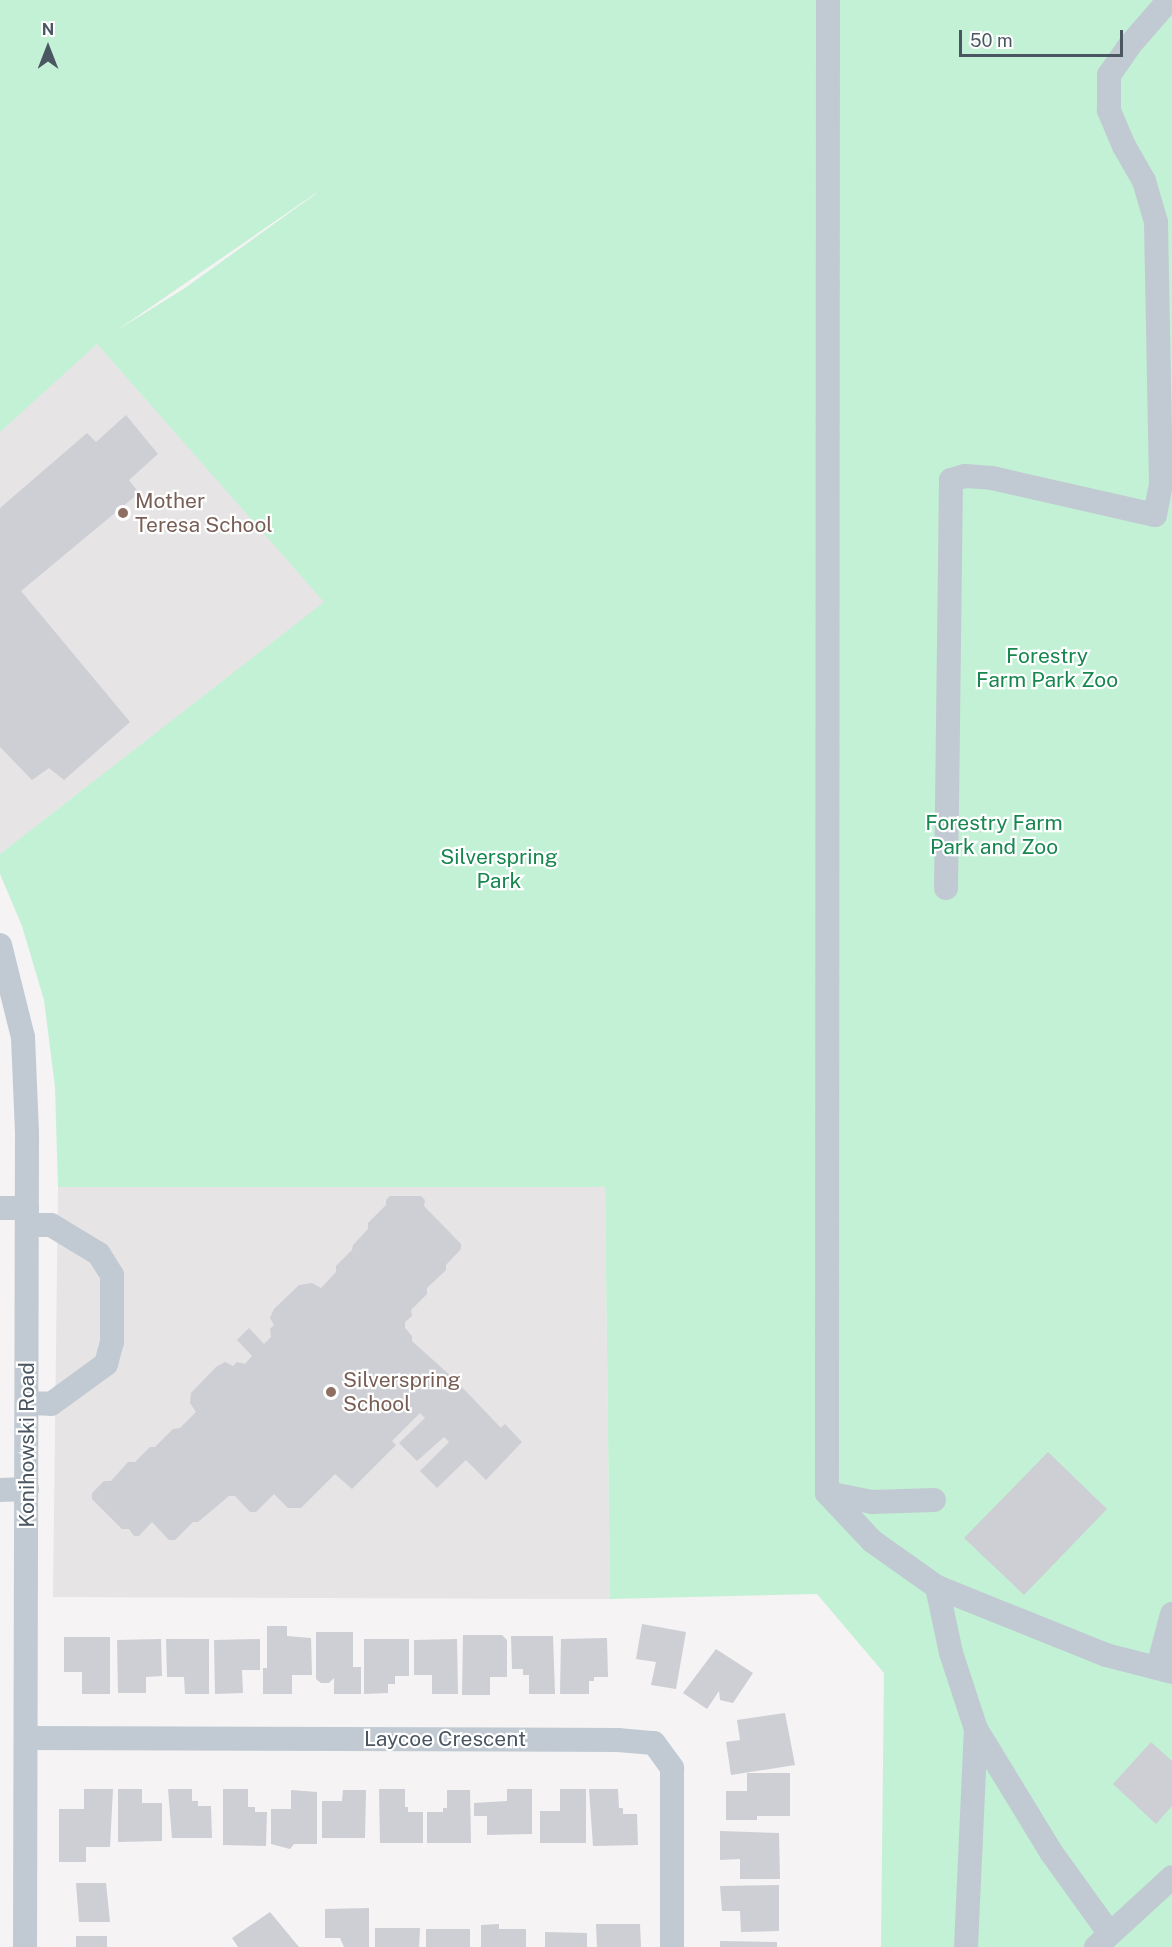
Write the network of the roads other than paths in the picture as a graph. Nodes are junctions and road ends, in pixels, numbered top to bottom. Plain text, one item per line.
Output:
1 (828, 0) edge
2 (1169, 0) edge
3 (1163, 518) edge
4 (946, 888) dead end
5 (0, 945) edge
6 (0, 1208) edge
7 (27, 1217) junction
8 (27, 1403) junction
9 (27, 1489) junction
10 (0, 1490) edge
11 (827, 1493) junction
12 (934, 1500) dead end
13 (937, 1587) junction
14 (1172, 1614) edge
15 (1165, 1669) edge
16 (976, 1729) junction
17 (26, 1738) junction
18 (1172, 1877) edge
19 (1103, 1941) edge
20 (26, 1947) edge
21 (672, 1947) edge
22 (966, 1947) edge

1 - 11 street
2 - 3 street
3 - 4 street
5 - 7 street, Konihowski Road
6 - 7 street
7 - 8 street, Konihowski Road
7 - 8 street
8 - 9 street, Konihowski Road
9 - 10 street
9 - 17 street, Konihowski Road
11 - 12 street
11 - 13 street
13 - 15 street
13 - 16 street
14 - 15 street
16 - 19 street
16 - 22 street
17 - 20 street, Konihowski Road
17 - 21 street, Laycoe Crescent
18 - 19 street

